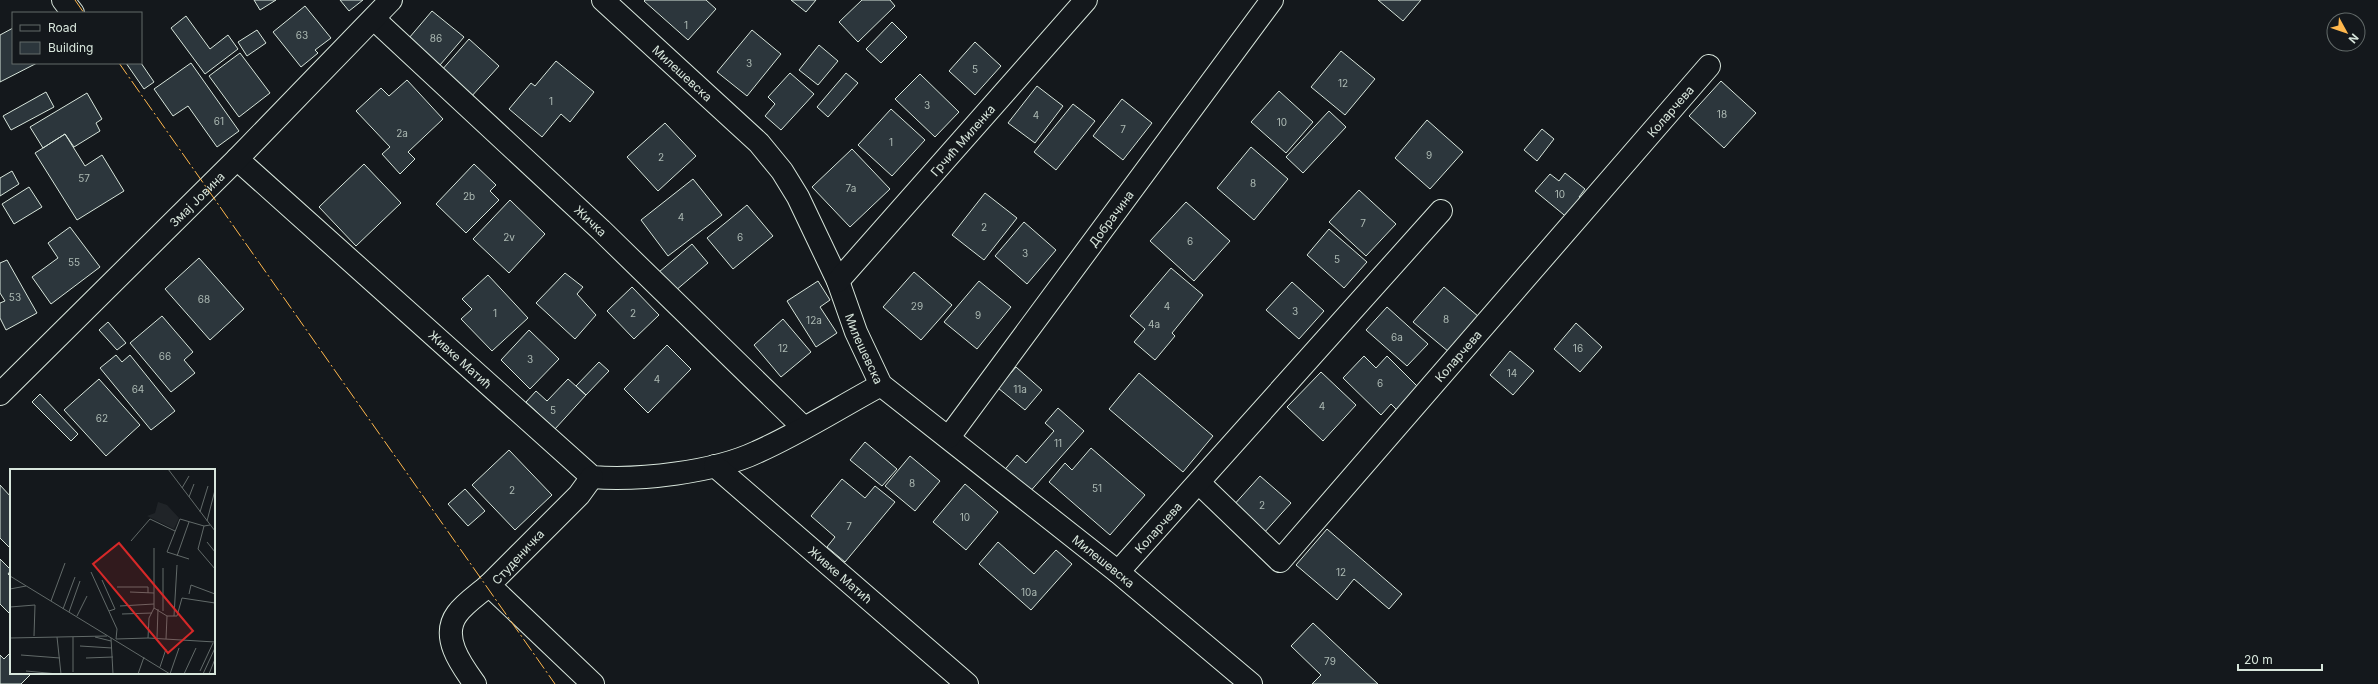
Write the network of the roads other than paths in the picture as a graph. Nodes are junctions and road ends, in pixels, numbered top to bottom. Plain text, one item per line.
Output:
1 (64, 0) edge
2 (391, 0) edge
3 (603, 0) edge
4 (1086, 0) edge
5 (1272, 0) edge
6 (72, 12) edge
7 (374, 19) junction
8 (1709, 66) dead end
9 (237, 159) junction
10 (1441, 211) dead end
11 (838, 281) junction
12 (881, 385) junction
13 (0, 394) edge
14 (803, 427) junction
15 (949, 437) junction
16 (714, 466) junction
17 (592, 478) junction
18 (1199, 484) junction
19 (1118, 572) junction
20 (489, 585) junction
21 (475, 684) edge
22 (593, 684) edge
23 (967, 684) edge
24 (1251, 684) edge

1 - 6 street
2 - 7 street, Змај Јовина
3 - 11 street, Милешевска
4 - 11 street, Грчић Миленка
5 - 15 street, Добрачина
7 - 9 street, Змај Јовина
7 - 14 street, Жичка
8 - 18 street, Коларчева
9 - 13 street, Змај Јовина
9 - 17 street, Живке Матић
10 - 18 street, Коларчева
11 - 12 street, Милешевска
12 - 14 street
12 - 15 street, Милешевска
14 - 16 street
15 - 19 street, Милешевска
16 - 17 street
16 - 23 street, Живке Матић
17 - 20 street, Студеничка
18 - 19 street, Коларчева
19 - 24 street, Милешевска
20 - 21 street
20 - 22 street, Студеничка

